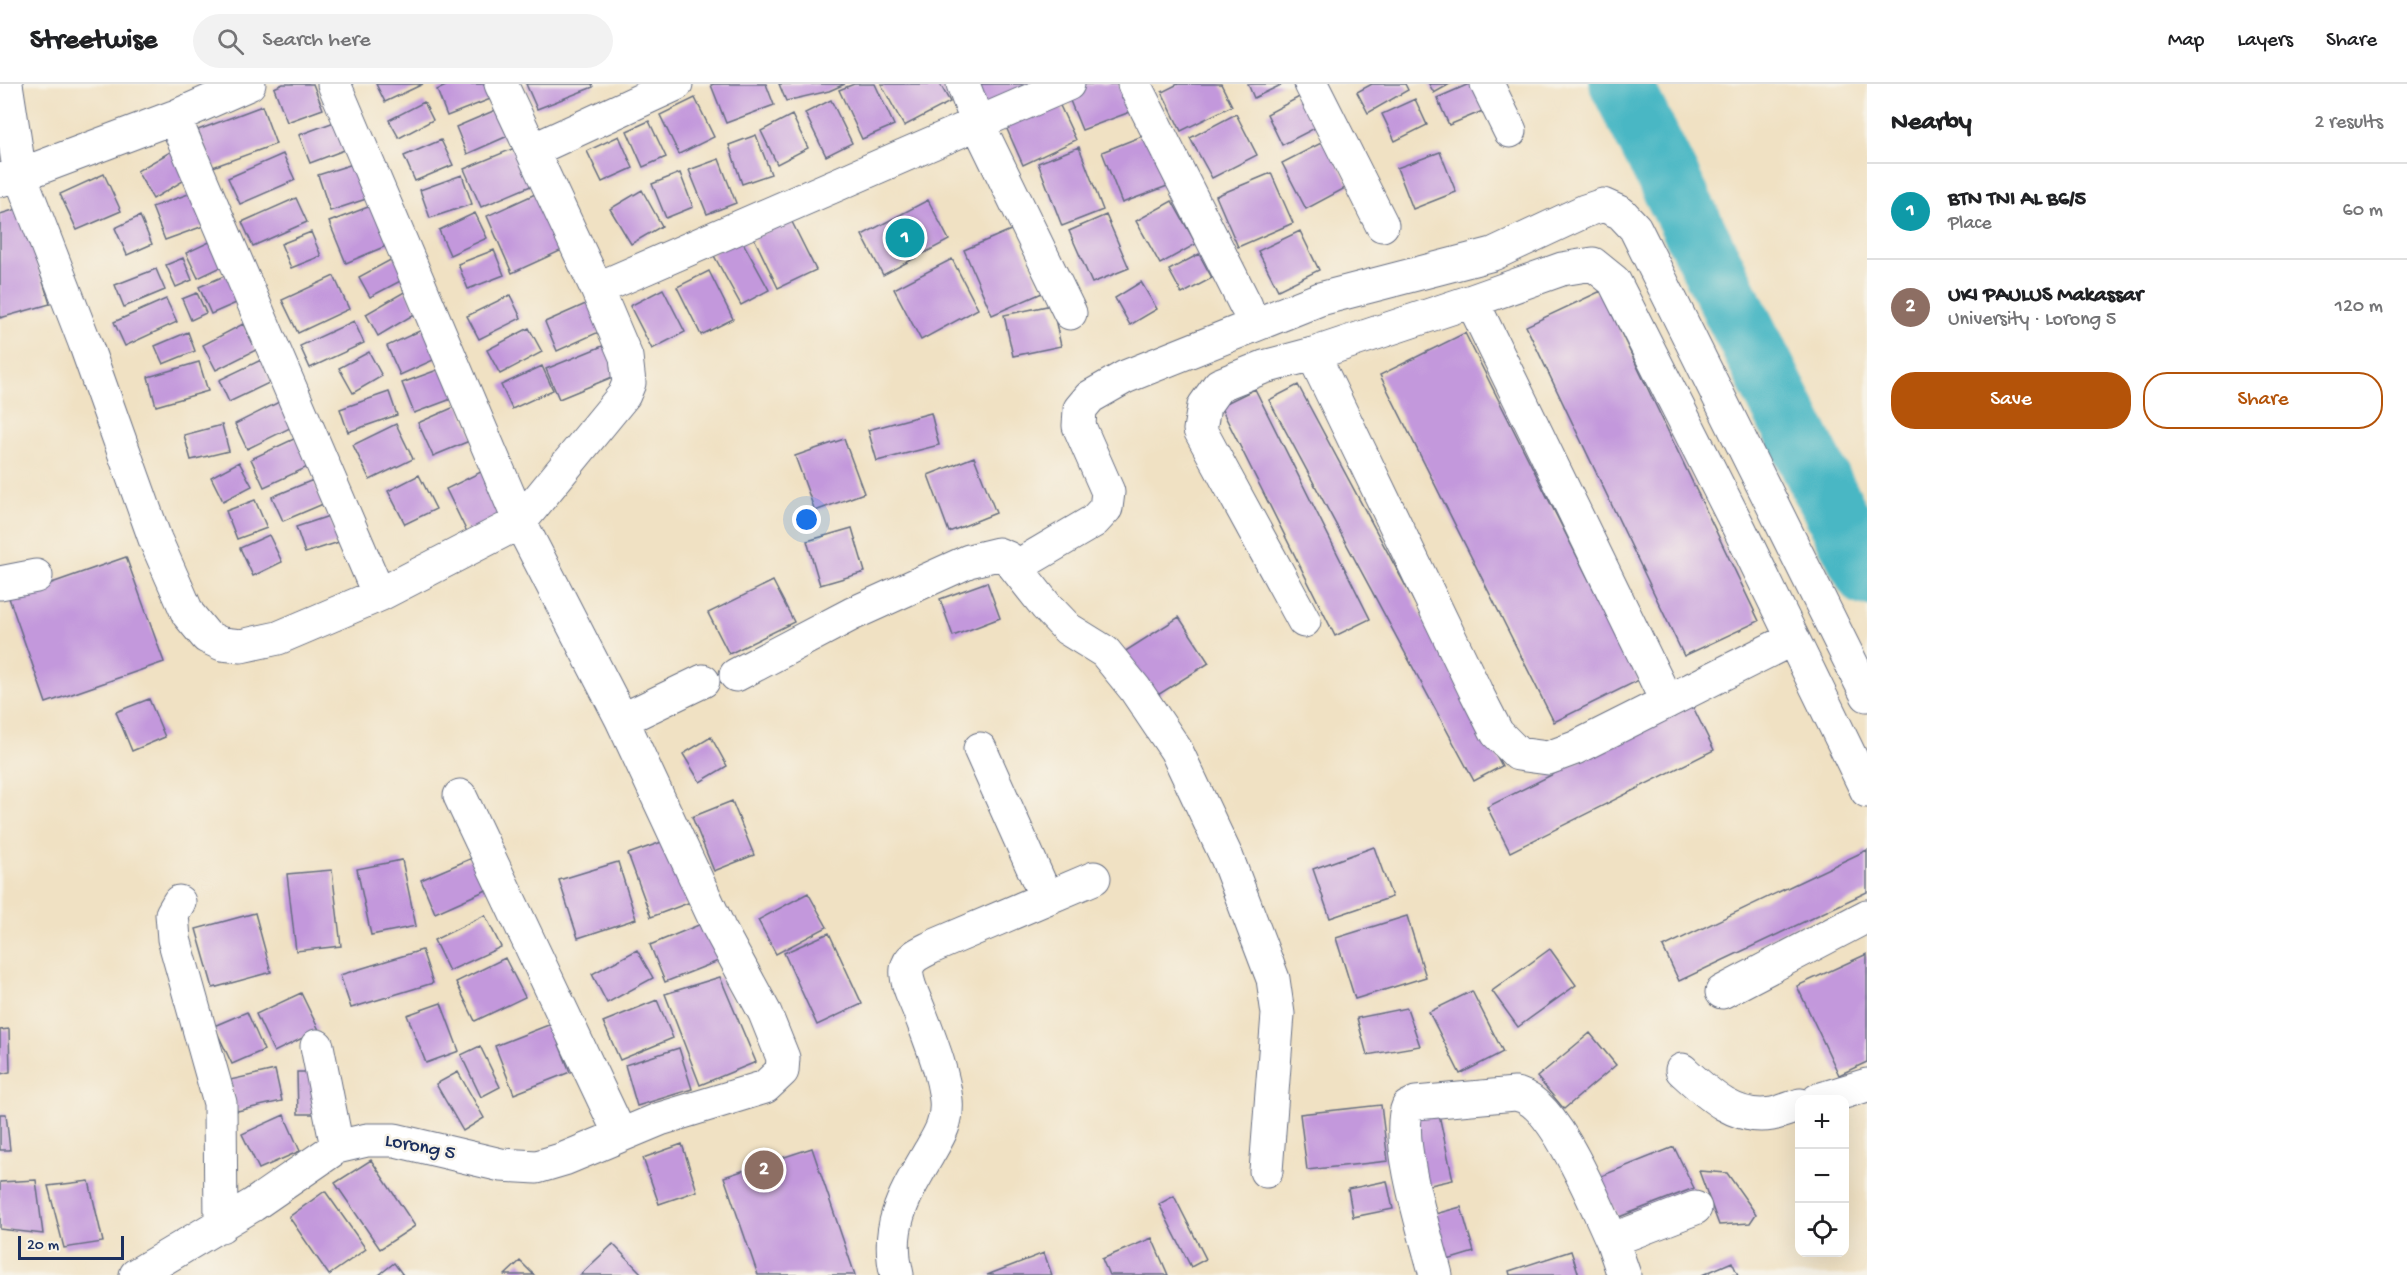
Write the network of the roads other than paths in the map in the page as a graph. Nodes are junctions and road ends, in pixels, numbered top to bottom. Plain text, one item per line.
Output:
1 (6, 84) edge
2 (249, 84) edge
3 (334, 84) edge
4 (501, 84) edge
5 (676, 84) edge
6 (963, 84) edge
7 (1068, 84) edge
8 (1134, 84) edge
9 (1311, 84) edge
10 (1487, 84) edge
11 (174, 117) junction
12 (978, 124) junction
13 (1510, 131) dead end
14 (533, 150) junction
15 (10, 177) edge
16 (1382, 225) dead end
17 (597, 289) junction
18 (1472, 301) junction
19 (1246, 306) dead end
20 (1070, 313) dead end
21 (1313, 354) junction
22 (520, 522) junction
23 (1016, 567) junction
24 (36, 576) dead end
25 (0, 583) edge
26 (379, 595) junction
27 (1304, 621) dead end
28 (1792, 639) junction
29 (736, 675) dead end
30 (704, 681) dead end
31 (1867, 695) edge
32 (1666, 702) junction
33 (622, 720) junction
34 (980, 748) dead end
35 (1867, 790) edge
36 (460, 796) dead end
37 (1094, 878) dead end
38 (1046, 897) junction
39 (178, 902) dead end
40 (1867, 916) edge
41 (1722, 992) dead end
42 (317, 1046) dead end
43 (1682, 1070) dead end
44 (1867, 1084) edge
45 (1833, 1095) edge
46 (1795, 1106) edge
47 (620, 1134) junction
48 (337, 1147) junction
49 (1266, 1171) dead end
50 (1695, 1208) dead end
51 (220, 1226) junction
52 (1612, 1240) junction
53 (136, 1275) edge
54 (897, 1275) edge
55 (1436, 1275) edge
56 (1624, 1275) edge

1 - 15 street
2 - 11 street
3 - 22 street, Lorong 5
4 - 14 street
5 - 14 street
6 - 12 street
7 - 12 street
8 - 19 street
9 - 16 street
10 - 13 street
11 - 15 street
11 - 26 street
12 - 17 street
12 - 20 street
14 - 17 street
15 - 26 street
17 - 22 street
18 - 21 street
18 - 28 street
18 - 32 street
21 - 27 street
21 - 32 street
22 - 26 street
22 - 33 street, Lorong 5
23 - 29 street
23 - 31 street
23 - 49 street
24 - 25 street
28 - 32 street
28 - 35 street
30 - 33 street
33 - 47 street, Lorong 5
34 - 38 street
36 - 47 street
37 - 38 street
38 - 54 street
39 - 51 street
40 - 41 street
42 - 48 street
43 - 46 street
44 - 45 street
47 - 48 street, Lorong 5
48 - 51 street, Lorong 5
50 - 52 street
51 - 53 street, Lorong 5
52 - 55 street
52 - 56 street

